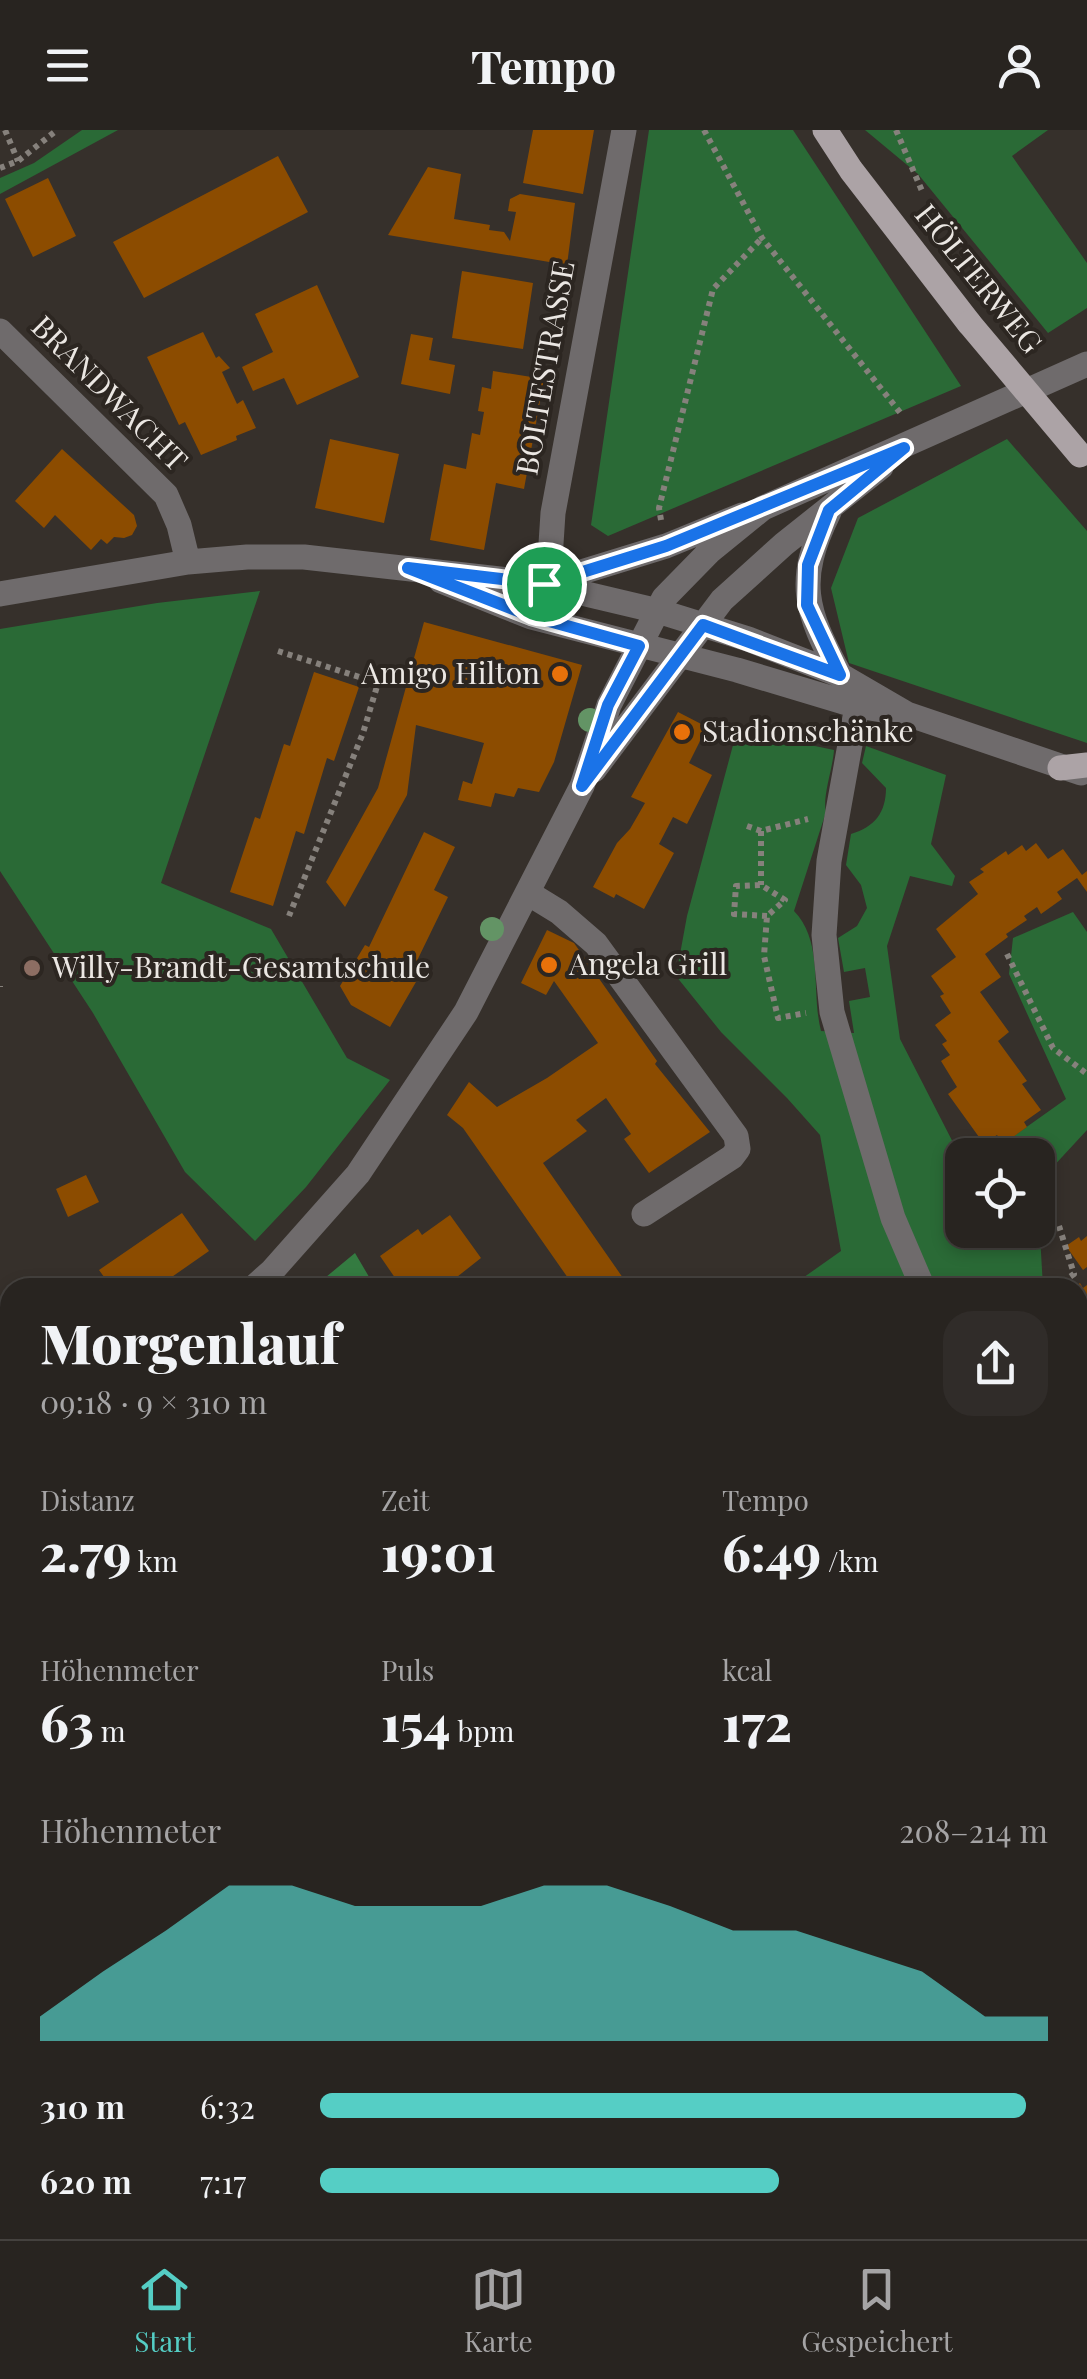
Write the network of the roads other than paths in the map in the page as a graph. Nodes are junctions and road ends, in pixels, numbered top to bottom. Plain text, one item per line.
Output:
1 (624, 130) edge
2 (825, 130) edge
3 (0, 331) edge
4 (1087, 364) edge
5 (913, 444) junction
6 (1083, 459) edge
7 (762, 508) junction
8 (829, 510) junction
9 (188, 562) junction
10 (408, 568) junction
11 (544, 584) junction
12 (0, 594) edge
13 (658, 610) junction
14 (531, 616) junction
15 (703, 625) junction
16 (639, 646) junction
17 (680, 656) junction
18 (840, 675) junction
19 (857, 706) junction
20 (907, 714) junction
21 (1087, 765) edge
22 (1060, 768) junction
23 (1087, 774) edge
24 (582, 786) junction
25 (528, 893) junction
26 (644, 1214) dead end
27 (264, 1278) edge
28 (919, 1278) edge

1 - 11 street, BOLTESTRASSE
2 - 6 main road, HÖLTERWEG, bridge
3 - 9 street, BRANDWACHT
4 - 5 street
5 - 7 street
5 - 8 street
7 - 11 street
7 - 13 street
8 - 15 street
8 - 18 street
9 - 10 street
9 - 12 street
10 - 11 street
10 - 14 street
11 - 13 street
11 - 14 street, BOLTESTRASSE
13 - 15 street
13 - 16 street
14 - 16 street
15 - 17 street
15 - 18 street
16 - 17 street
16 - 24 street
17 - 19 street
17 - 24 street
18 - 20 street
19 - 20 street
19 - 28 street
20 - 22 street
21 - 22 main road
22 - 23 street
24 - 25 street
25 - 26 street
25 - 27 street

